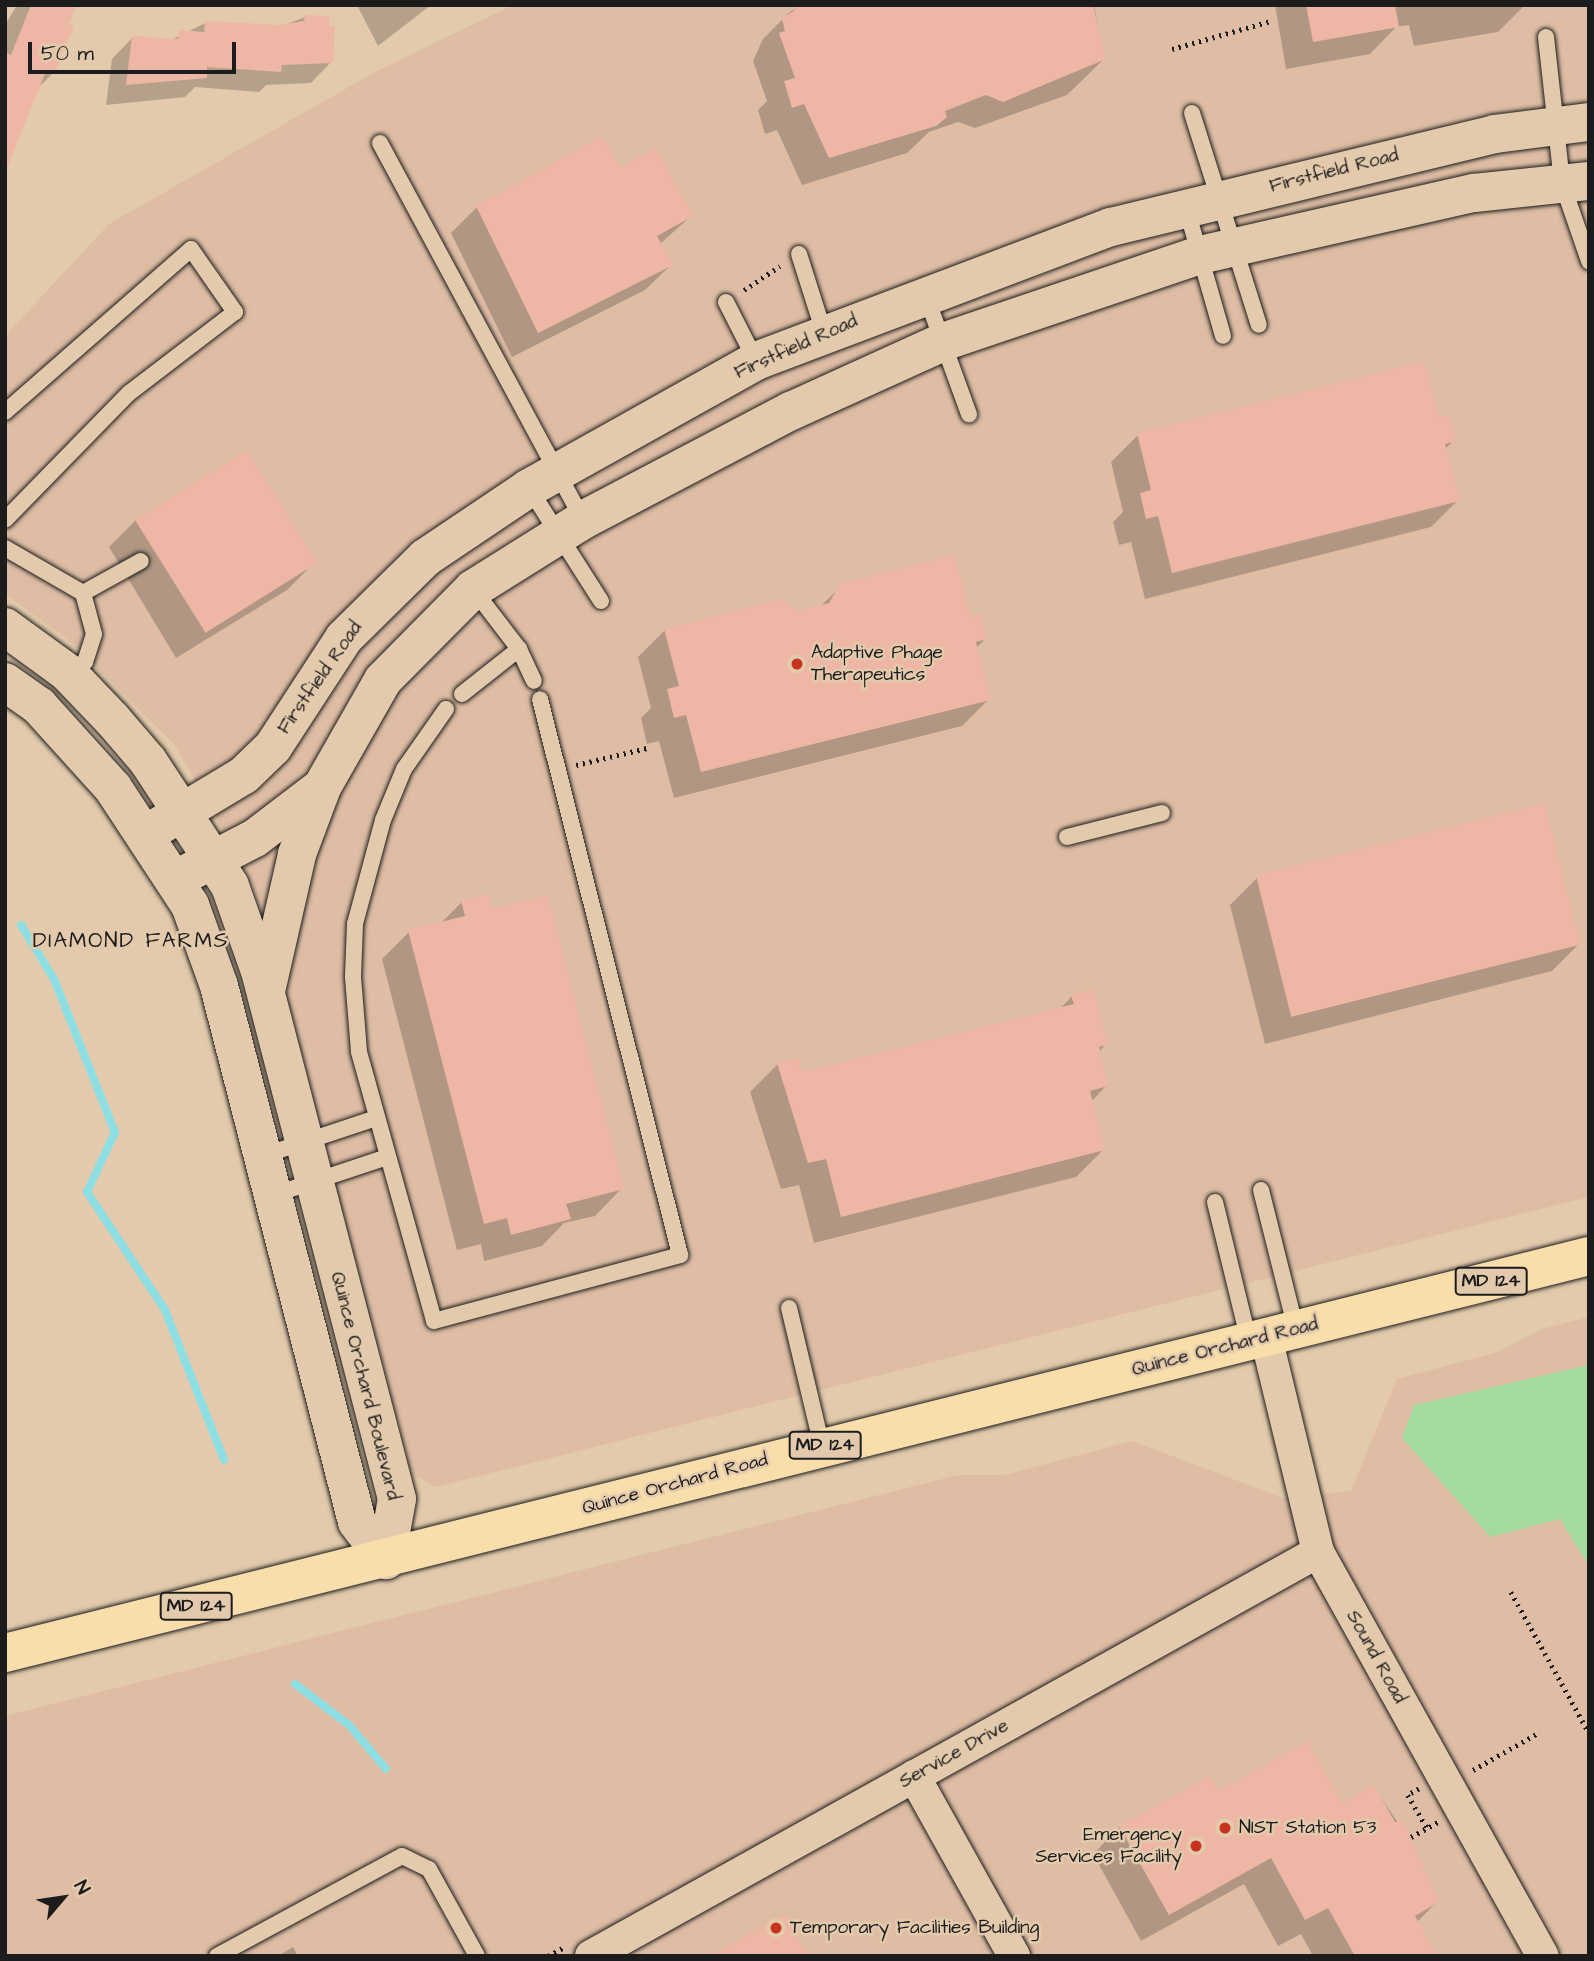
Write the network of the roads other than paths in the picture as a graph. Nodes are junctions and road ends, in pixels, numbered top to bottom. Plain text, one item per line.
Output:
1 (1546, 37) dead end
2 (1192, 113) dead end
3 (1572, 124) edge
4 (380, 143) dead end
5 (1576, 182) edge
6 (1203, 203) junction
7 (1217, 250) junction
8 (799, 254) road end
9 (1589, 261) edge
10 (926, 294) junction
11 (726, 302) road end
12 (1259, 325) dead end
13 (824, 333) junction
14 (1223, 336) dead end
15 (943, 342) junction
16 (756, 361) junction
17 (5, 412) edge
18 (969, 414) dead end
19 (542, 481) junction
20 (5, 520) edge
21 (570, 527) junction
22 (5, 548) edge
23 (141, 561) dead end
24 (474, 589) junction
25 (83, 593) junction
26 (601, 601) dead end
27 (5, 628) edge
28 (519, 649) junction
29 (71, 676) junction
30 (534, 681) dead end
31 (5, 682) edge
32 (462, 694) dead end
33 (540, 699) dead end
34 (446, 709) dead end
35 (322, 787) junction
36 (184, 812) junction
37 (1162, 813) dead end
38 (146, 834) junction
39 (1068, 837) dead end
40 (212, 857) junction
41 (174, 880) junction
42 (266, 993) junction
43 (376, 1118) junction
44 (303, 1142) junction
45 (261, 1156) junction
46 (387, 1157) junction
47 (313, 1181) junction
48 (1261, 1190) dead end
49 (271, 1195) junction
50 (1215, 1202) dead end
51 (1589, 1256) edge
52 (789, 1308) dead end
53 (1270, 1336) junction
54 (822, 1446) junction
55 (1318, 1552) junction
56 (386, 1560) junction
57 (5, 1653) edge
58 (914, 1776) junction
59 (217, 1956) edge
60 (477, 1956) edge
61 (591, 1956) edge
62 (1014, 1956) edge
63 (1543, 1956) edge

1 - 3 lane
2 - 6 lane
3 - 5 lane
3 - 6 street, Firstfield Road
4 - 19 lane
5 - 7 street
5 - 9 lane
6 - 7 lane
6 - 7 lane
6 - 10 street, Firstfield Road
7 - 12 lane
7 - 14 lane
7 - 15 street
8 - 13 lane
10 - 13 street, Firstfield Road
10 - 15 lane
11 - 16 lane
13 - 16 street, Firstfield Road
15 - 18 lane
15 - 21 street
16 - 19 street, Firstfield Road
17 - 20 lane
19 - 21 lane
19 - 21 lane
19 - 36 street, Firstfield Road
21 - 24 street
21 - 26 lane
22 - 25 lane
23 - 25 lane
24 - 28 lane
24 - 35 street
25 - 29 lane
27 - 29 street, Quince Orchard Boulevard
28 - 30 lane
28 - 32 lane
29 - 36 street, Quince Orchard Boulevard
31 - 38 street
33 - 46 lane
34 - 43 lane
35 - 40 street
35 - 42 street
36 - 38 street, Firstfield Road
36 - 40 street, Quince Orchard Boulevard
37 - 39 lane
38 - 41 street
40 - 41 street
40 - 42 street, Quince Orchard Boulevard
41 - 45 street
42 - 44 street, Quince Orchard Boulevard
43 - 44 lane
43 - 46 lane
44 - 45 lane
44 - 47 street, Quince Orchard Boulevard
45 - 49 street
46 - 47 lane
47 - 49 lane
47 - 56 street, Quince Orchard Boulevard
48 - 53 lane
49 - 56 street
50 - 53 lane
51 - 53 main road, Quince Orchard Road / MD 124
52 - 54 lane
53 - 54 main road, Quince Orchard Road / MD 124
53 - 55 street, Sound Road
54 - 56 main road, Quince Orchard Road / MD 124
55 - 58 street, Service Drive
55 - 63 street, Sound Road
56 - 57 main road, Quince Orchard Road / MD 124
58 - 61 street, Service Drive
58 - 62 street
59 - 60 lane

